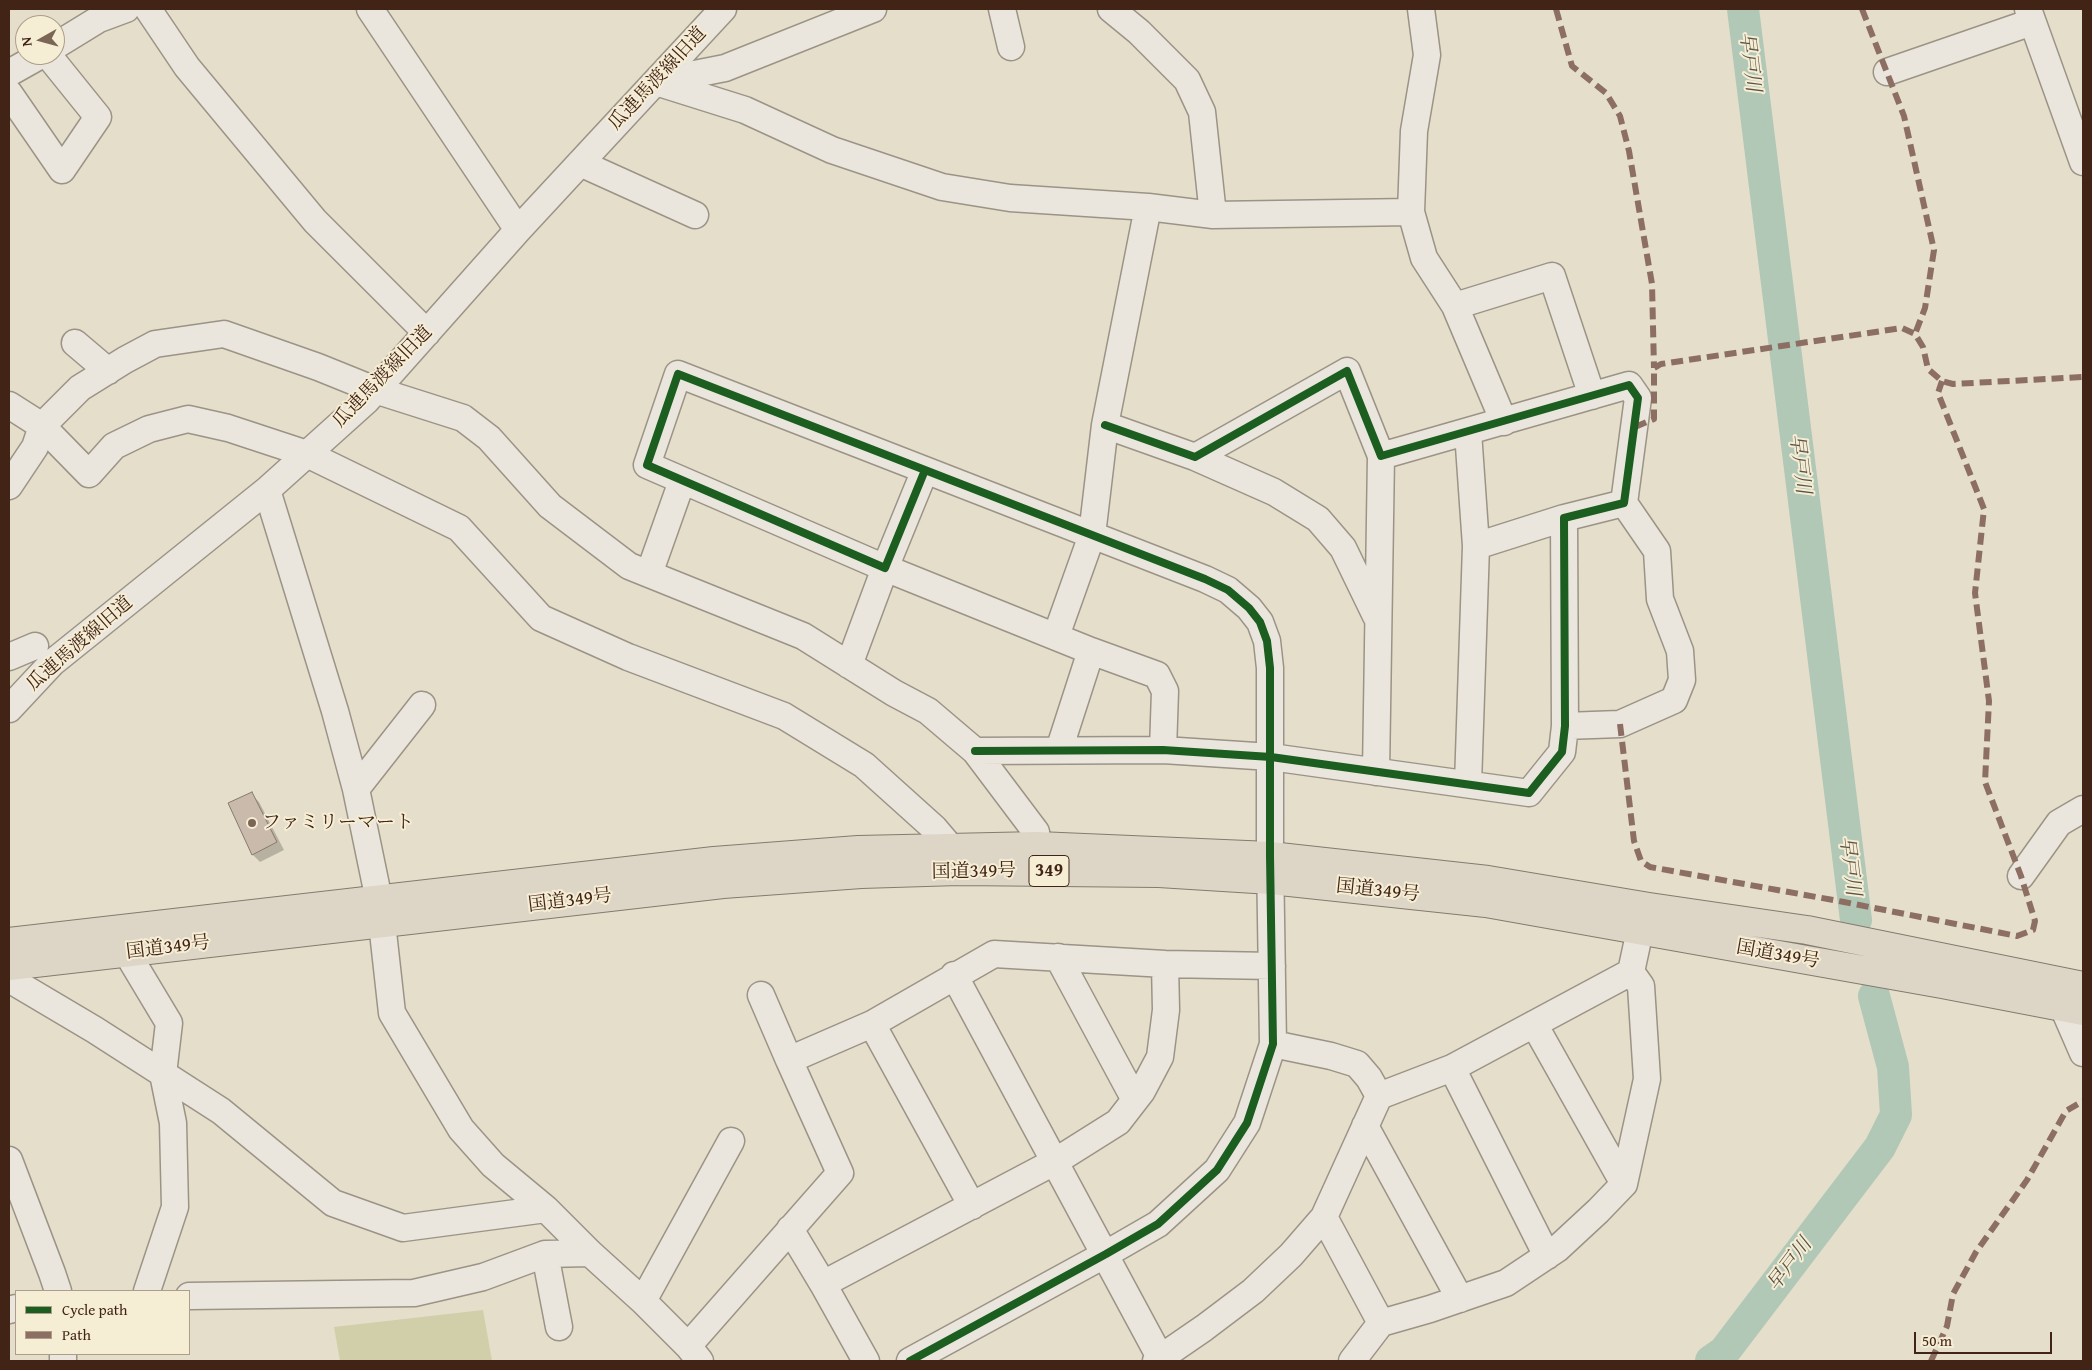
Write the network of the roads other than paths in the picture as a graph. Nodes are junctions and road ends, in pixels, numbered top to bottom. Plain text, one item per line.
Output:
1 (126, 9) edge
2 (148, 9) edge
3 (370, 9) edge
4 (723, 9) edge
5 (873, 9) edge
6 (1002, 9) edge
7 (1111, 9) edge
8 (1421, 9) edge
9 (2030, 15) edge
10 (65, 40) edge
11 (1011, 48) dead end
12 (25, 65) edge
13 (56, 65) edge
14 (9, 72) edge
15 (1887, 72) dead end
16 (656, 82) junction
17 (9, 93) edge
18 (2083, 162) edge
19 (580, 163) junction
20 (1148, 207) junction
21 (1410, 212) junction
22 (696, 215) dead end
23 (1213, 215) junction
24 (518, 230) junction
25 (1455, 306) junction
26 (426, 333) junction
27 (75, 343) dead end
28 (108, 371) junction
29 (375, 390) junction
30 (1592, 396) junction
31 (9, 404) edge
32 (1504, 422) junction
33 (1105, 425) junction
34 (42, 426) junction
35 (1468, 432) junction
36 (307, 454) junction
37 (1381, 456) junction
38 (1195, 457) junction
39 (925, 470) junction
40 (682, 481) junction
41 (9, 486) edge
42 (267, 490) junction
43 (1624, 503) junction
44 (1564, 518) junction
45 (1092, 535) junction
46 (1379, 537) junction
47 (1476, 546) junction
48 (1343, 548) junction
49 (885, 568) junction
50 (649, 574) junction
51 (1378, 621) junction
52 (1056, 636) junction
53 (35, 646) dead end
54 (1092, 651) junction
55 (9, 657) edge
56 (849, 665) junction
57 (422, 705) dead end
58 (9, 709) edge
59 (1565, 726) junction
60 (1059, 750) junction
61 (1163, 750) junction
62 (974, 751) junction
63 (1271, 757) junction
64 (1376, 772) junction
65 (1468, 784) junction
66 (356, 789) junction
67 (2083, 809) edge
68 (1038, 846) junction
69 (951, 848) junction
70 (1271, 868) junction
71 (2021, 876) dead end
72 (381, 912) junction
73 (1640, 930) junction
74 (9, 942) edge
75 (127, 953) junction
76 (1058, 957) junction
77 (1165, 964) junction
78 (9, 966) edge
79 (1272, 966) junction
80 (1632, 972) junction
81 (954, 975) junction
82 (9, 979) edge
83 (2083, 986) edge
84 (761, 995) dead end
85 (2073, 1009) edge
86 (872, 1024) junction
87 (1534, 1024) junction
88 (1273, 1044) junction
89 (2083, 1053) edge
90 (789, 1060) junction
91 (1452, 1068) junction
92 (163, 1074) junction
93 (1379, 1096) junction
94 (1135, 1100) junction
95 (1365, 1126) junction
96 (731, 1141) dead end
97 (9, 1160) edge
98 (1056, 1162) junction
99 (1624, 1184) junction
100 (972, 1206) junction
101 (546, 1210) junction
102 (1324, 1217) junction
103 (790, 1229) junction
104 (590, 1253) junction
105 (546, 1254) junction
106 (1106, 1254) junction
107 (1547, 1256) junction
108 (823, 1284) junction
109 (58, 1290) edge
110 (147, 1290) edge
111 (190, 1296) edge
112 (1460, 1299) junction
113 (643, 1301) junction
114 (1380, 1322) junction
115 (559, 1327) dead end
116 (694, 1353) edge
117 (1160, 1360) edge
118 (866, 1361) edge
119 (910, 1361) edge
120 (1352, 1361) edge

1 - 10 street
2 - 26 street
3 - 24 street
4 - 16 street, 瓜連馬渡線旧道
5 - 16 street
6 - 11 street
7 - 23 street
8 - 21 street
9 - 15 street
9 - 18 street
12 - 14 street
13 - 17 street
16 - 19 street, 瓜連馬渡線旧道
16 - 20 street
19 - 22 street
19 - 24 street, 瓜連馬渡線旧道
20 - 23 street
20 - 33 street
21 - 23 street
21 - 25 street
24 - 26 street, 瓜連馬渡線旧道
25 - 30 street
25 - 32 street
26 - 29 street, 瓜連馬渡線旧道
27 - 28 street
28 - 29 street
28 - 34 street
29 - 36 street, 瓜連馬渡線旧道
29 - 50 street
30 - 32 street
30 - 43 street
31 - 34 street
32 - 35 street
33 - 38 street
33 - 45 street
34 - 36 street
34 - 41 street
35 - 37 street
35 - 47 street
36 - 42 street, 瓜連馬渡線旧道
36 - 69 street
37 - 38 street
37 - 46 street
38 - 48 street
39 - 40 street
39 - 45 street
39 - 49 street
40 - 49 street
40 - 50 street
42 - 58 street, 瓜連馬渡線旧道
42 - 66 street
43 - 44 street
43 - 59 street
44 - 47 street
44 - 59 street
45 - 52 street
45 - 63 street
46 - 48 street
46 - 51 street
47 - 65 street
48 - 51 street
49 - 52 street
49 - 56 street
50 - 56 street
51 - 64 street
52 - 54 street
53 - 55 street
54 - 60 street
54 - 61 street
56 - 62 street
57 - 66 street
59 - 65 street
60 - 61 street
60 - 62 street
61 - 63 street
62 - 68 street
63 - 64 street
63 - 70 street
64 - 65 street
66 - 72 street
67 - 71 street
68 - 69 highway, 国道349号 / 349
68 - 70 highway, 国道349号 / 349
69 - 72 highway, 国道349号 / 349
70 - 72 highway, 国道349号 / 349
70 - 73 highway, 国道349号 / 349
70 - 79 street
70 - 83 highway, 国道349号 / 349
72 - 74 highway, 国道349号 / 349
72 - 75 highway, 国道349号 / 349
72 - 101 street
73 - 80 street
73 - 85 highway, 国道349号 / 349
75 - 78 highway, 国道349号 / 349
75 - 92 street
76 - 77 street
76 - 81 street
76 - 94 street
77 - 79 street
77 - 94 street
79 - 88 street
80 - 87 street
80 - 99 street
81 - 86 street
81 - 98 street
82 - 92 street
84 - 90 street
85 - 89 street
86 - 90 street
86 - 100 street
87 - 91 street
87 - 99 street
88 - 93 street
88 - 106 street
90 - 103 street
91 - 93 street
91 - 107 street
92 - 101 street
92 - 110 street
93 - 95 street
94 - 98 street
95 - 102 street
95 - 112 street
96 - 113 street
97 - 109 street
98 - 100 street
98 - 106 street
99 - 107 street
100 - 108 street
101 - 104 street
102 - 114 street
102 - 117 street
103 - 108 street
103 - 116 street
104 - 105 street
104 - 113 street
105 - 111 street
105 - 115 street
106 - 117 street
106 - 119 street
107 - 112 street
108 - 118 street
112 - 114 street
113 - 116 street
114 - 120 street

